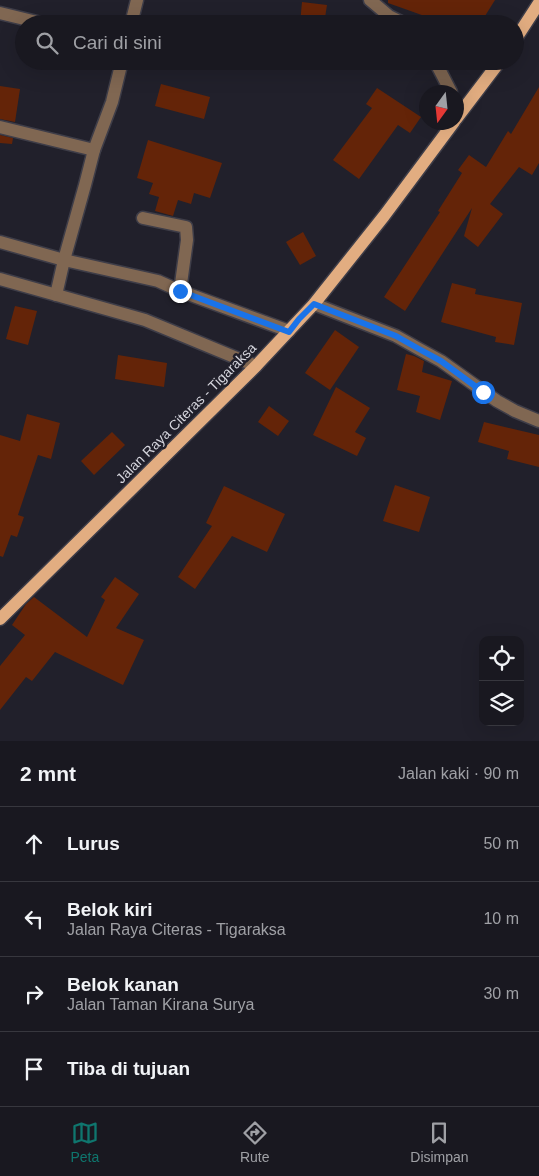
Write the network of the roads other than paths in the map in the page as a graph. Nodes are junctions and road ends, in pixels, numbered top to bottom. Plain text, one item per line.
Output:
1 (137, 0) edge
2 (370, 0) edge
3 (539, 3) edge
4 (0, 12) edge
5 (133, 15) edge
6 (388, 15) edge
7 (15, 16) edge
8 (524, 26) edge
9 (120, 70) edge
10 (440, 70) edge
11 (493, 70) edge
12 (447, 85) edge
13 (464, 105) edge
14 (0, 127) edge
15 (446, 130) edge
16 (94, 150) junction
17 (143, 218) dead end
18 (0, 242) edge
19 (64, 260) junction
20 (0, 279) edge
21 (180, 291) junction
22 (56, 295) junction
23 (314, 304) junction
24 (289, 332) junction
25 (256, 366) junction
26 (539, 421) edge
27 (0, 619) edge

1 - 5 street
2 - 6 street
3 - 8 main road
4 - 7 street
9 - 16 street
10 - 12 street
11 - 13 main road, Jalan Raya Citeras - Tigaraksa
14 - 16 street
15 - 23 main road, Jalan Raya Citeras - Tigaraksa
16 - 19 street
17 - 21 street
18 - 19 street
19 - 21 street
19 - 22 street
20 - 22 street
21 - 24 street
22 - 25 street
23 - 24 main road, Jalan Raya Citeras - Tigaraksa
23 - 26 street
24 - 25 main road, Jalan Raya Citeras - Tigaraksa
25 - 27 main road, Jalan Raya Citeras - Tigaraksa

